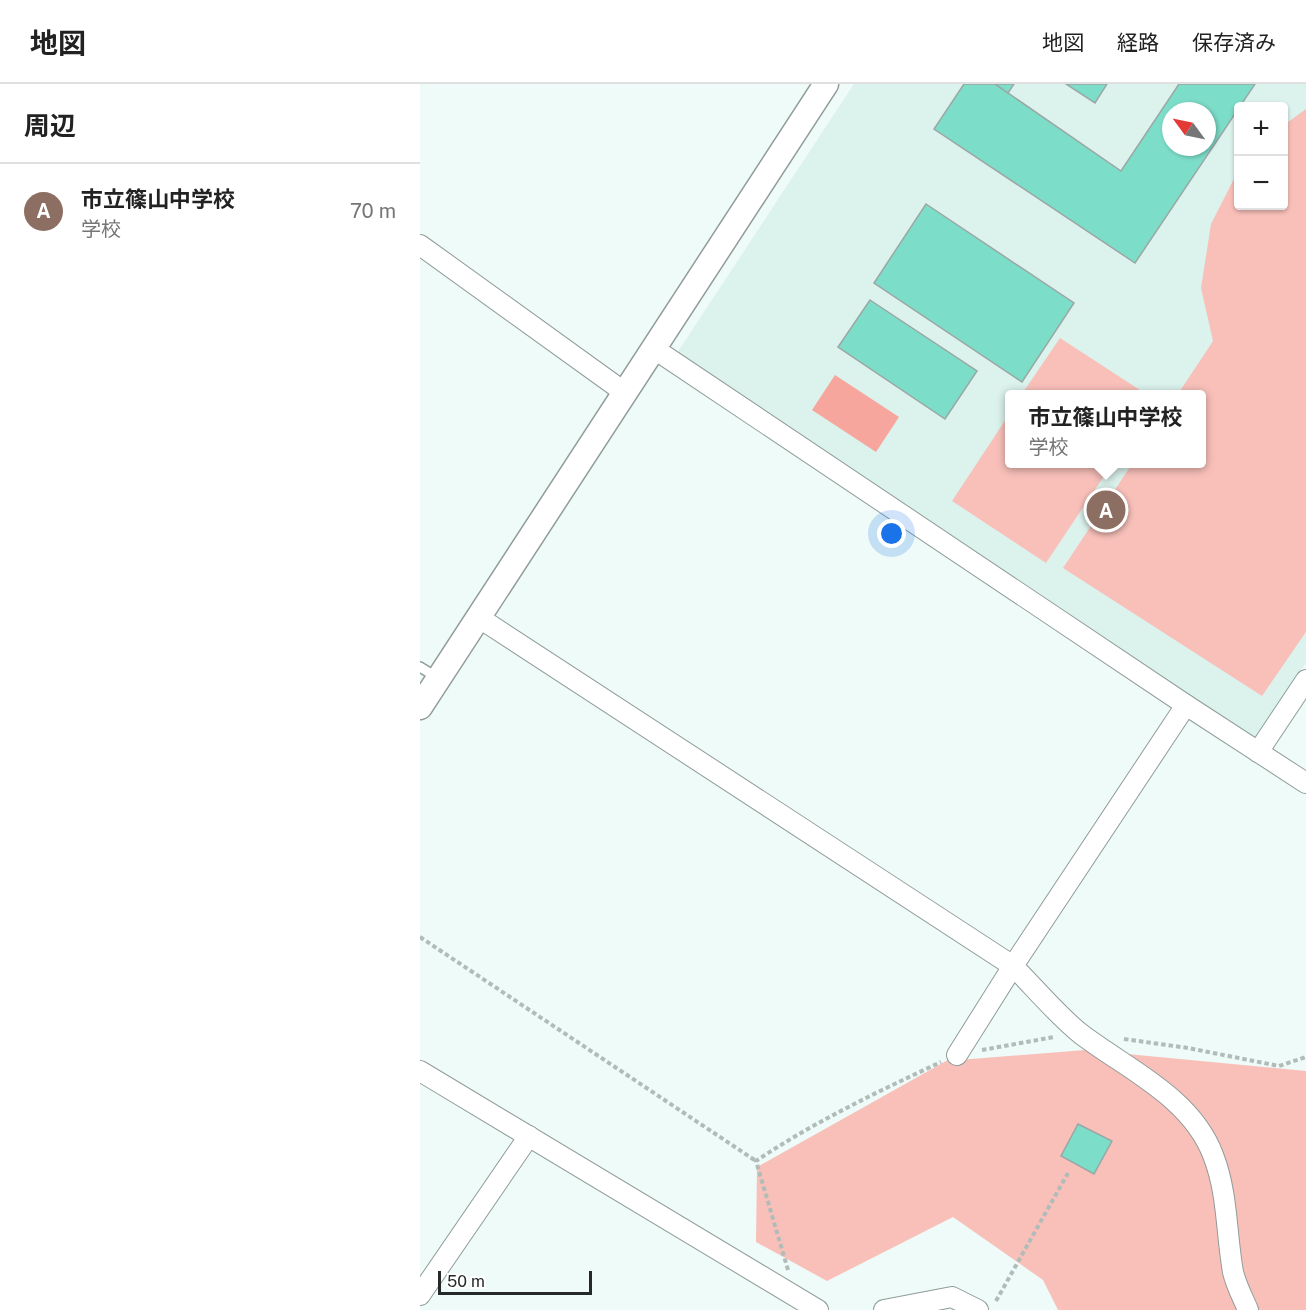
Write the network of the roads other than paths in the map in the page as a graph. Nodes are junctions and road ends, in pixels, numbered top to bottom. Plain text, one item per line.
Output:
1 (826, 84) edge
2 (420, 245) edge
3 (653, 348) junction
4 (624, 392) junction
5 (478, 617) junction
6 (429, 673) edge
7 (1306, 680) edge
8 (1186, 705) junction
9 (420, 707) edge
10 (1258, 752) junction
11 (1306, 783) edge
12 (1013, 966) junction
13 (957, 1055) road end
14 (420, 1071) edge
15 (529, 1136) junction
16 (420, 1295) edge
17 (818, 1310) edge
18 (884, 1310) edge
19 (978, 1310) edge
20 (1248, 1310) edge

1 - 3 street
2 - 4 street
3 - 4 street
3 - 8 street
4 - 5 street
5 - 6 street
5 - 12 street
6 - 9 street
7 - 10 street
8 - 10 street
8 - 12 street
10 - 11 street
12 - 13 street
12 - 20 street
14 - 15 street
15 - 16 street
15 - 17 street
18 - 19 street

